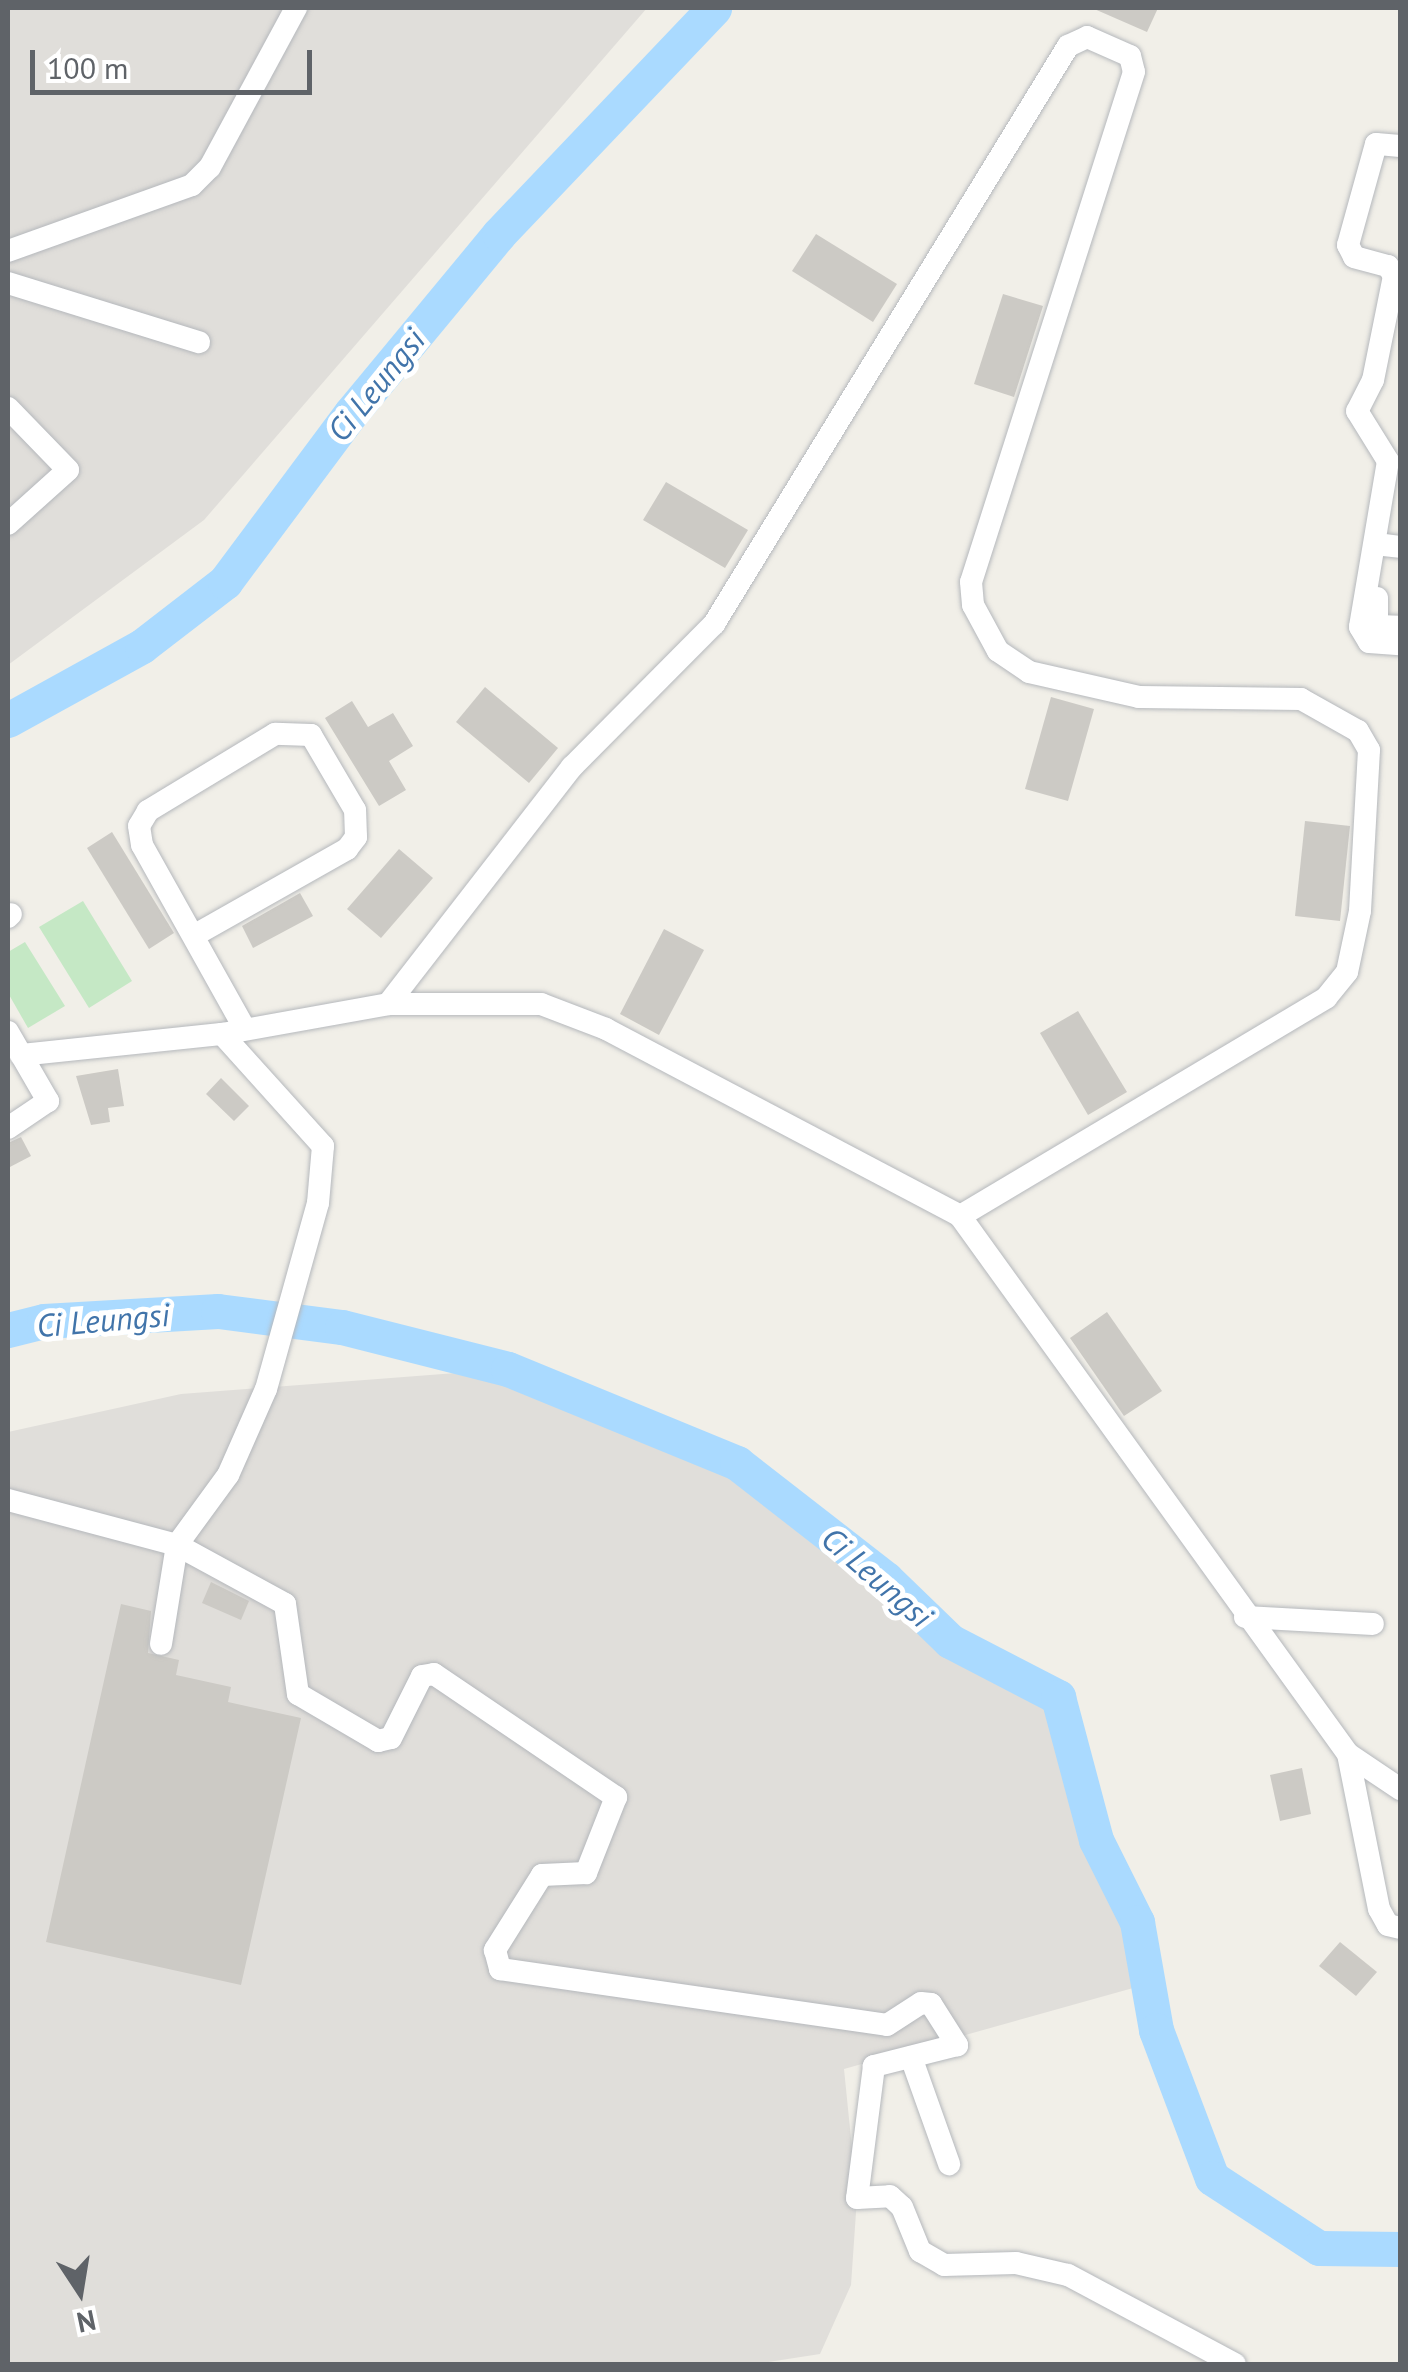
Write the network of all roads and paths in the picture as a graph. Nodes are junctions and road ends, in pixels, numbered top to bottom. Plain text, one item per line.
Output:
1 (296, 8) edge
2 (1400, 146) edge
3 (8, 252) edge
4 (8, 283) edge
5 (199, 342) dead end
6 (8, 408) edge
7 (1400, 466) edge
8 (8, 524) edge
9 (1392, 546) edge
10 (1400, 627) edge
11 (1400, 644) edge
12 (195, 935) junction
13 (388, 1004) junction
14 (245, 1030) junction
15 (8, 1032) edge
16 (222, 1034) junction
17 (21, 1055) junction
18 (8, 1128) edge
19 (960, 1216) junction
20 (8, 1500) edge
21 (177, 1545) junction
22 (1245, 1617) junction
23 (1373, 1624) dead end
24 (161, 1644) dead end
25 (1348, 1754) junction
26 (1400, 1789) edge
27 (1400, 1928) edge
28 (911, 2057) junction
29 (949, 2164) dead end
30 (1236, 2364) edge

1 - 3 street
2 - 11 street
4 - 5 street
6 - 8 street
7 - 9 street
9 - 10 street
12 - 12 street
12 - 14 street
13 - 14 street
13 - 19 street
13 - 19 street
14 - 16 street
15 - 17 street
16 - 17 street
16 - 21 street
17 - 18 street
19 - 22 street
20 - 21 street
21 - 24 street
21 - 28 street
22 - 23 street
22 - 25 street
25 - 26 street
25 - 27 street
28 - 29 street
28 - 30 street

